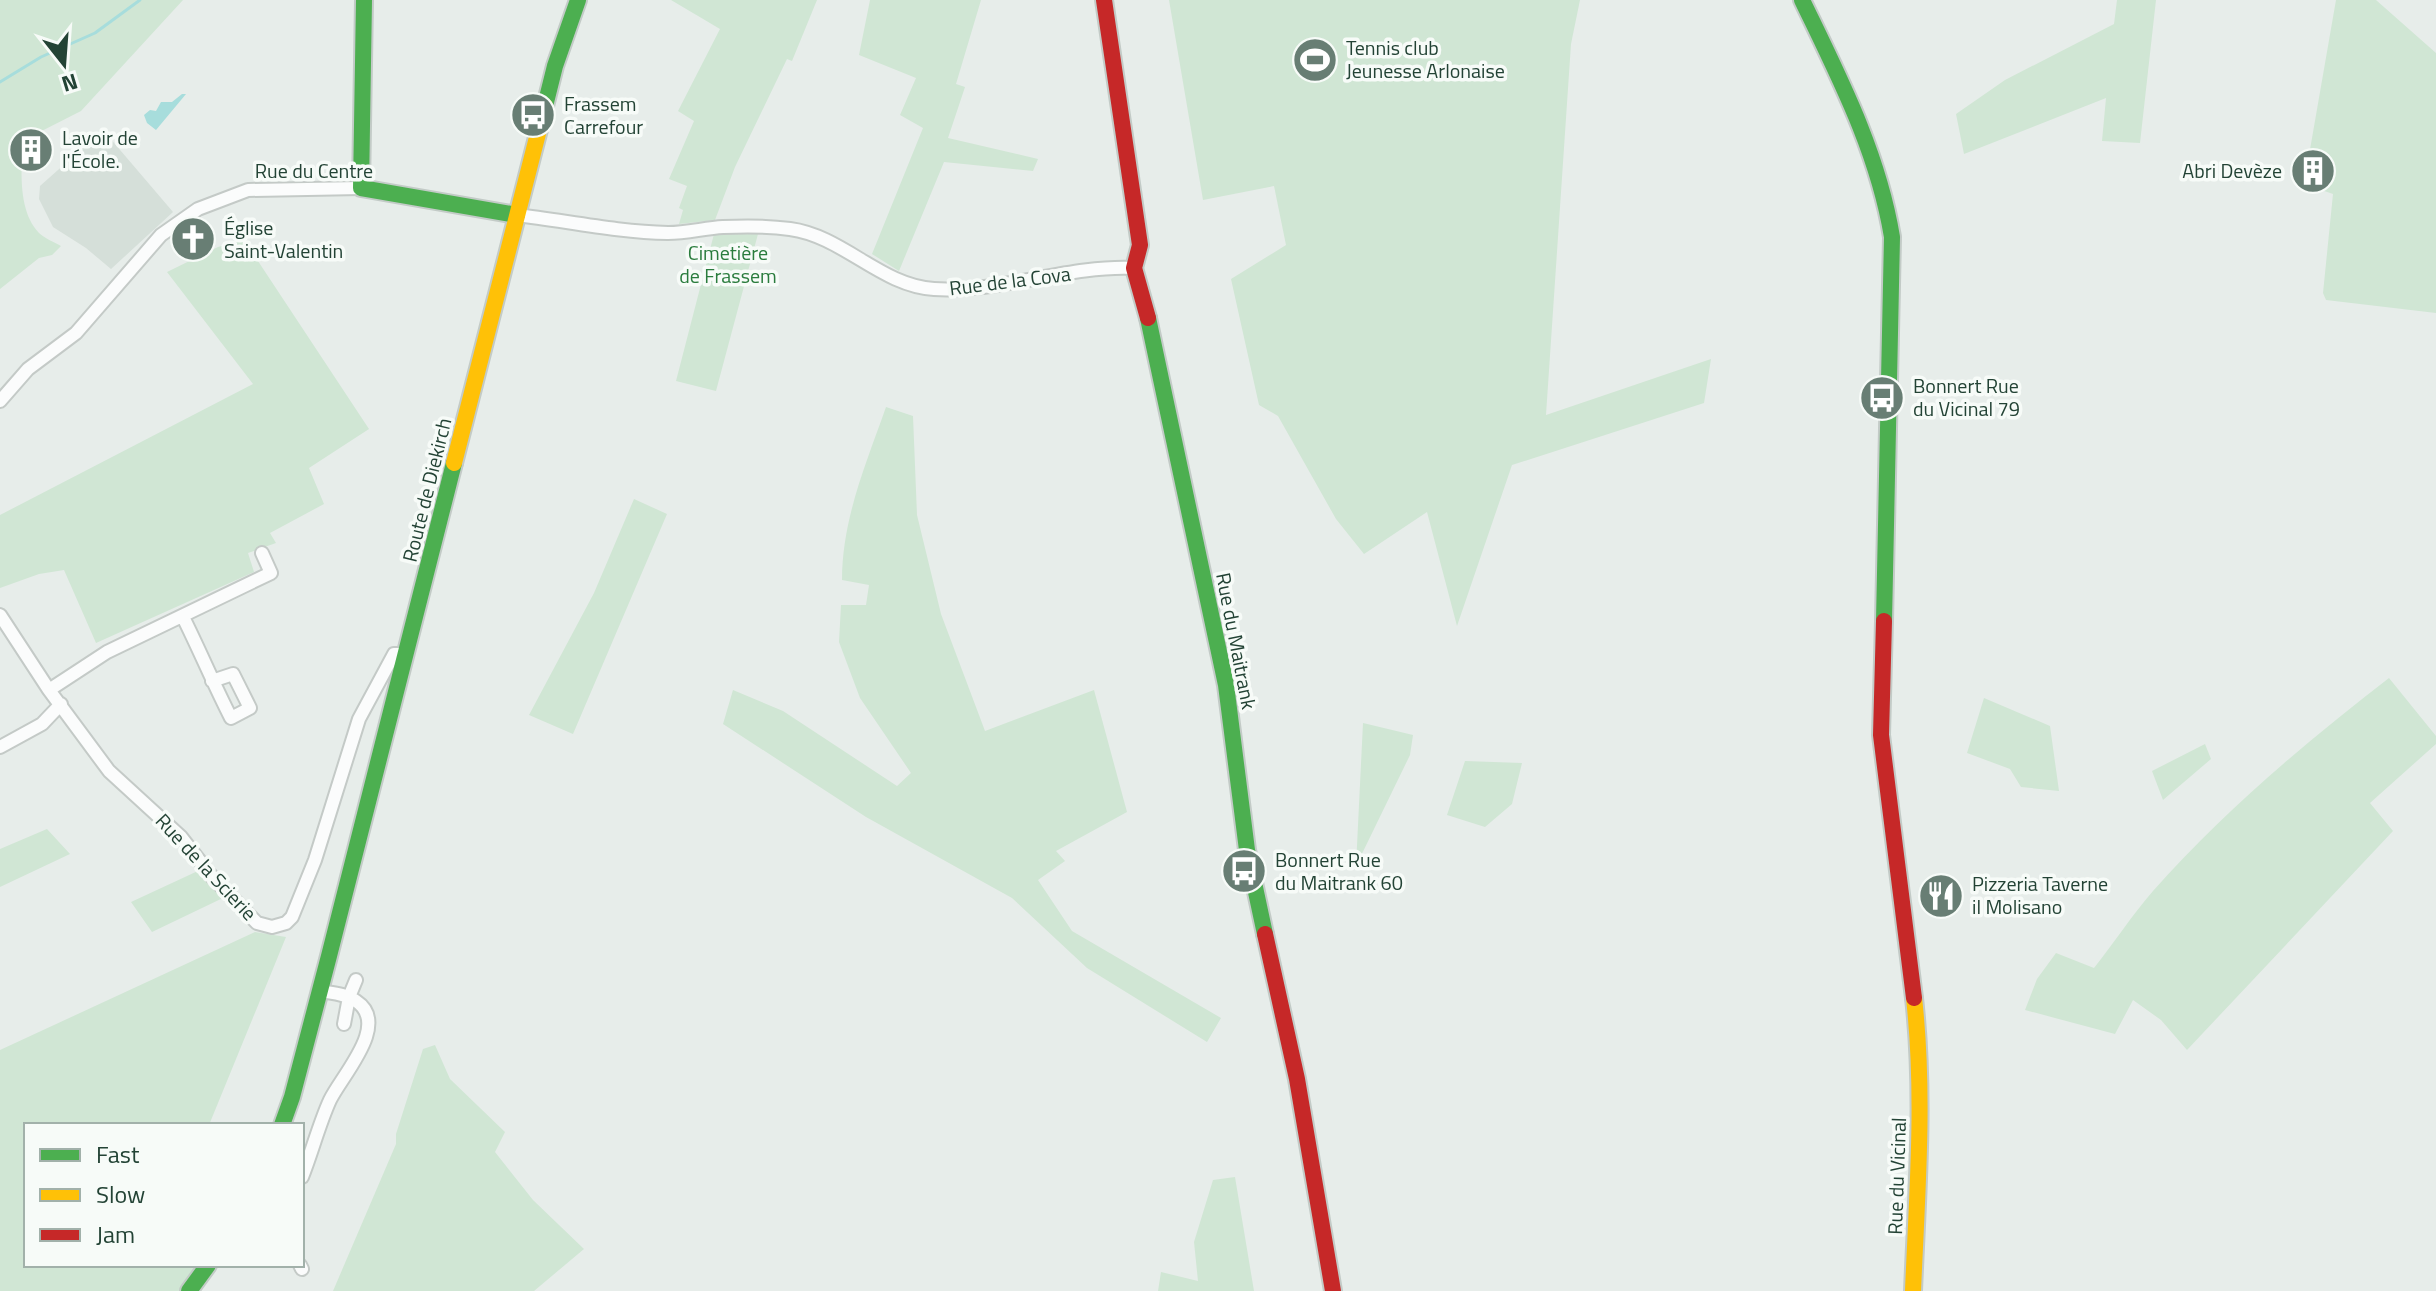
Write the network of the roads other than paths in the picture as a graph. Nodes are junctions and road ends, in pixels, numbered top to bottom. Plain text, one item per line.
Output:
1 (364, 0) edge
2 (578, 0) edge
3 (1104, 0) edge
4 (1802, 0) edge
5 (361, 188) junction
6 (517, 215) junction
7 (1134, 268) junction
8 (0, 401) edge
9 (262, 553) dead end
10 (0, 615) edge
11 (183, 617) junction
12 (406, 654) junction
13 (212, 681) dead end
14 (49, 690) junction
15 (61, 704) junction
16 (0, 747) edge
17 (356, 980) dead end
18 (320, 991) junction
19 (349, 997) junction
20 (344, 1024) dead end
21 (283, 1123) edge
22 (304, 1172) edge
23 (207, 1267) edge
24 (189, 1291) edge
25 (1333, 1291) edge
26 (1913, 1291) edge

1 - 5 street
2 - 6 street, Route de Diekirch
3 - 7 street, Rue du Maitrank
4 - 26 street, Rue du Vicinal
5 - 6 street, Rue du Centre
5 - 8 street, Rue du Centre
6 - 7 street, Rue de la Cova
6 - 12 street, Route de Diekirch
7 - 25 street, Rue du Maitrank
9 - 11 street
10 - 14 street
11 - 13 street
11 - 14 street
12 - 15 street, Rue de la Scierie
12 - 18 street, Route de Diekirch
14 - 15 street
15 - 16 street
17 - 19 street
18 - 19 street
18 - 21 street, Route de Diekirch
19 - 20 street
19 - 22 street
23 - 24 street

